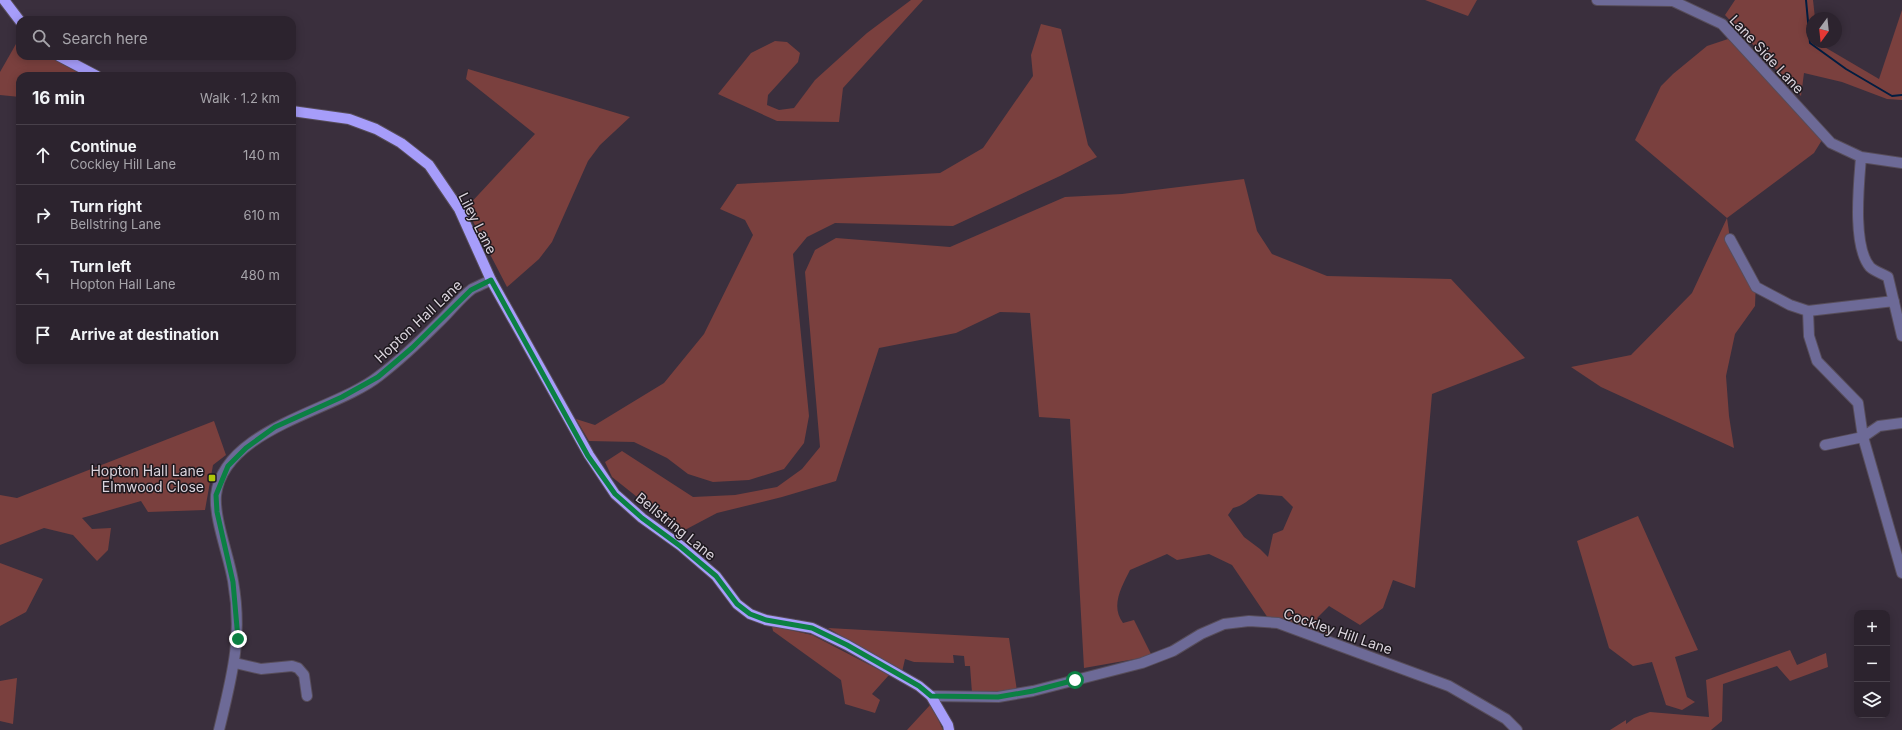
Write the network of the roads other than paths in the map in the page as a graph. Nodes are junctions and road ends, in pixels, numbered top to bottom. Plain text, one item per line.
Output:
1 (4, 0) edge
2 (1597, 0) edge
3 (16, 16) edge
4 (67, 60) edge
5 (89, 72) edge
6 (296, 112) edge
7 (1861, 157) junction
8 (1902, 163) edge
9 (1730, 239) dead end
10 (491, 280) junction
11 (1896, 294) edge
12 (1808, 311) junction
13 (1902, 336) edge
14 (1902, 423) edge
15 (1863, 437) junction
16 (1825, 446) dead end
17 (1902, 573) edge
18 (235, 663) junction
19 (307, 696) dead end
20 (931, 696) junction
21 (219, 730) edge
22 (949, 730) edge
23 (1517, 730) edge

1 - 3 main road
2 - 7 street, Lane Side Lane
4 - 5 main road
6 - 10 main road, Liley Lane
7 - 8 street, Lane Side Lane
7 - 11 street
9 - 12 street
10 - 18 street, Hopton Hall Lane
10 - 20 main road, Bellstring Lane
11 - 12 street
11 - 13 street
12 - 15 street
14 - 15 street
15 - 16 street
15 - 17 street
18 - 19 street
18 - 21 street, Hopton Hall Lane
20 - 22 main road
20 - 23 street, Cockley Hill Lane

